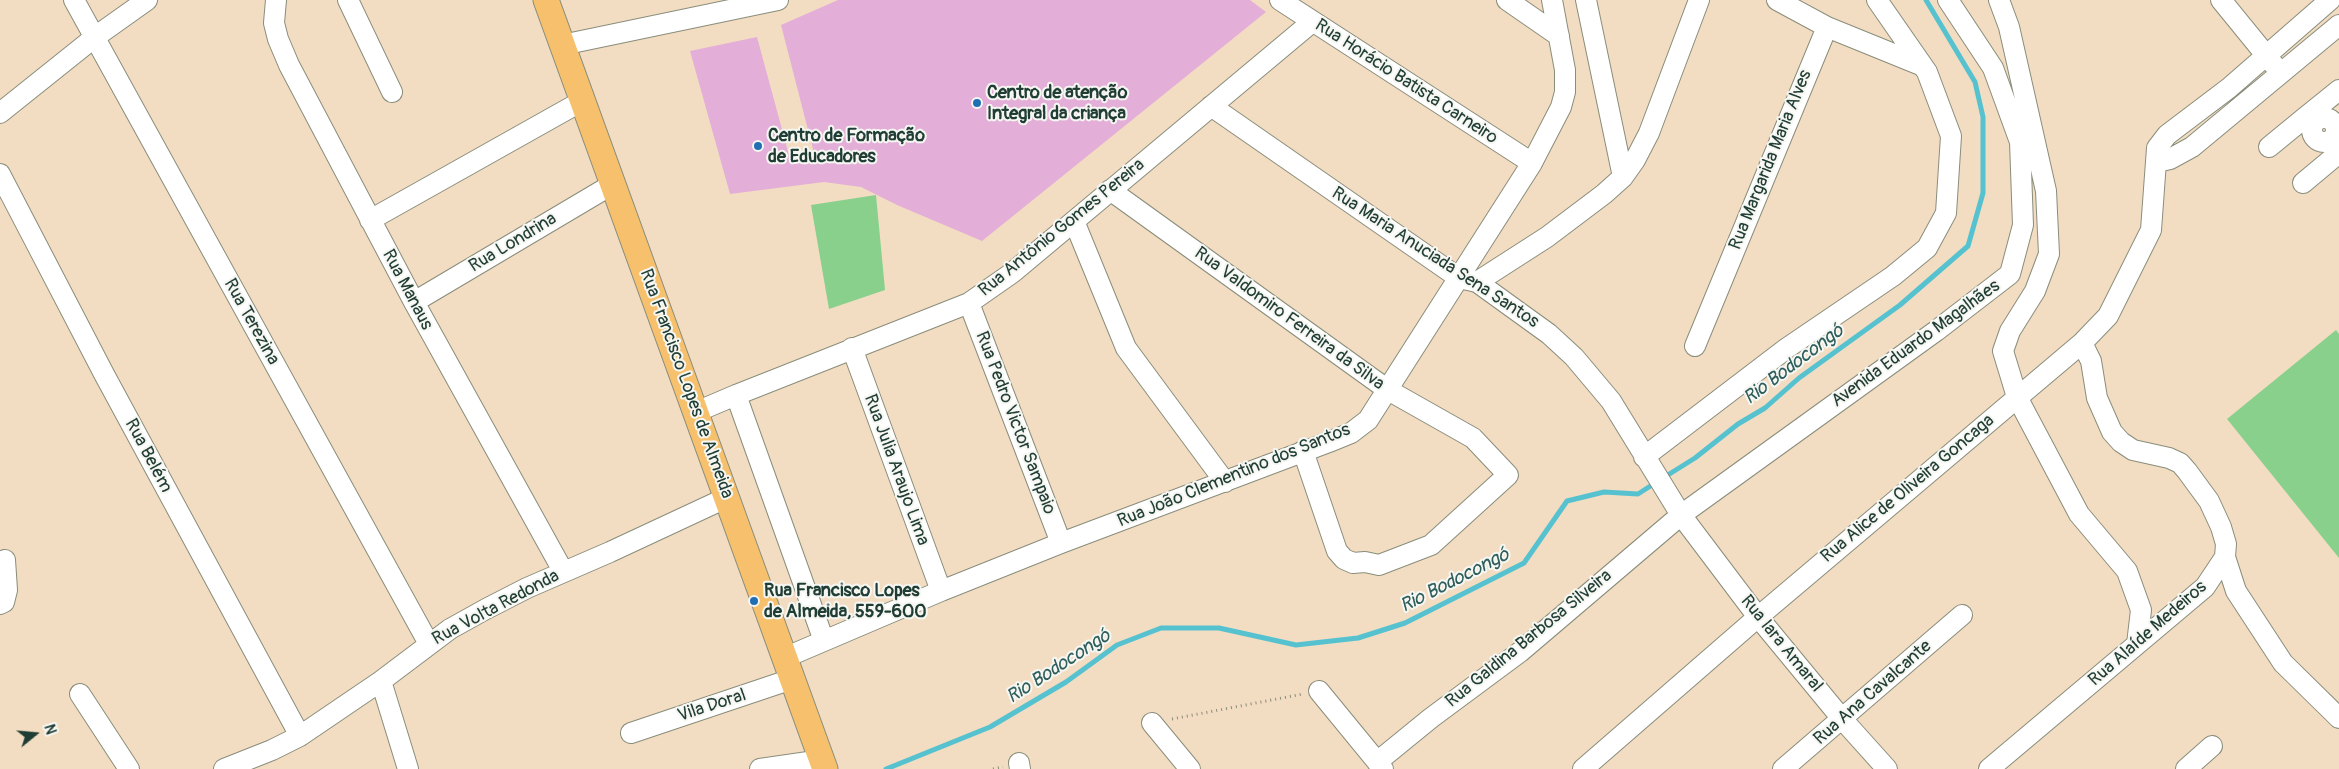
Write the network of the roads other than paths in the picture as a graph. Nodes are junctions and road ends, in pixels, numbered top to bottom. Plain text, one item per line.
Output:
1 (74, 0) edge
2 (147, 0) edge
3 (276, 0) edge
4 (348, 0) edge
5 (546, 0) edge
6 (778, 0) edge
7 (1280, 0) edge
8 (1506, 0) edge
9 (1552, 0) edge
10 (1586, 0) edge
11 (1699, 0) edge
12 (1777, 0) edge
13 (1877, 0) edge
14 (1948, 0) edge
15 (1999, 0) edge
16 (2221, 0) edge
17 (2330, 0) edge
18 (1312, 22) junction
19 (2339, 25) edge
20 (1827, 28) junction
21 (1559, 36) junction
22 (95, 37) junction
23 (562, 44) junction
24 (2266, 55) junction
25 (1923, 66) junction
26 (2282, 74) junction
27 (2339, 90) edge
28 (392, 92) dead end
29 (582, 100) junction
30 (1211, 106) junction
31 (2204, 107) junction
32 (0, 113) edge
33 (2311, 119) junction
34 (2218, 126) junction
35 (2337, 145) edge
36 (2269, 147) dead end
37 (2157, 162) junction
38 (1532, 163) junction
39 (0, 174) edge
40 (1623, 177) junction
41 (2303, 183) dead end
42 (612, 184) junction
43 (1110, 190) junction
44 (370, 220) junction
45 (1074, 222) junction
46 (1468, 280) junction
47 (414, 302) junction
48 (970, 303) junction
49 (2082, 343) junction
50 (1695, 346) dead end
51 (852, 348) junction
52 (1388, 390) junction
53 (736, 395) junction
54 (2016, 397) junction
55 (696, 412) junction
56 (1303, 451) junction
57 (1646, 461) junction
58 (1225, 482) junction
59 (728, 497) junction
60 (1676, 507) junction
61 (1062, 544) junction
62 (2225, 557) junction
63 (5, 560) dead end
64 (563, 571) junction
65 (2210, 581) junction
66 (941, 591) junction
67 (2236, 591) junction
68 (0, 604) edge
69 (1962, 615) dead end
70 (1758, 617) junction
71 (824, 641) junction
72 (428, 644) junction
73 (2137, 644) junction
74 (788, 668) junction
75 (381, 681) junction
76 (1319, 691) road end
77 (80, 694) dead end
78 (2339, 718) edge
79 (1842, 720) junction
80 (1152, 723) road end
81 (631, 733) dead end
82 (300, 736) junction
83 (2212, 746) dead end
84 (823, 764) edge
85 (1380, 766) edge
86 (129, 769) edge
87 (224, 769) edge
88 (408, 769) edge
89 (760, 769) edge
90 (1190, 769) edge
91 (1583, 769) edge
92 (1783, 769) edge
93 (1887, 769) edge
94 (1990, 769) edge
95 (2186, 769) edge

1 - 22 street, Rua Terezina
2 - 22 street
3 - 44 street, Rua Manaus
4 - 28 street
5 - 23 main road, Rua Francisco Lopes de Almeida
6 - 23 street
7 - 18 street, Rua Horácio Batista Carneiro
8 - 21 street
9 - 21 street, Rua João Clementino dos Santos
10 - 40 street
11 - 40 street
12 - 20 street
13 - 25 street
14 - 60 street, Avenida Eduardo Magalhães
15 - 54 street
16 - 24 street
17 - 24 street, Rua Alice de Oliveira Goncaga
18 - 30 street, Rua Antônio Gomes Pereira
18 - 38 street, Rua Horácio Batista Carneiro
19 - 26 street
20 - 25 street
20 - 50 street, Rua Margarida Maria Alves
21 - 38 street, Rua João Clementino dos Santos
22 - 32 street
22 - 72 street, Rua Terezina
23 - 29 main road, Rua Francisco Lopes de Almeida
24 - 26 street
24 - 31 street, Rua Alice de Oliveira Goncaga
25 - 57 street
26 - 34 street
27 - 33 street
29 - 42 main road, Rua Francisco Lopes de Almeida
29 - 44 street
30 - 43 street, Rua Antônio Gomes Pereira
30 - 46 street, Rua Maria Anuciada Sena Santos
31 - 34 street
31 - 37 street, Rua Alice de Oliveira Goncaga
33 - 35 street
33 - 36 street
34 - 37 street
35 - 41 street
37 - 49 street, Rua Alice de Oliveira Goncaga
38 - 46 street, Rua João Clementino dos Santos
39 - 82 street, Rua Belém
40 - 46 street
42 - 47 street, Rua Londrina
42 - 55 main road, Rua Francisco Lopes de Almeida
43 - 45 street, Rua Antônio Gomes Pereira
43 - 52 street, Rua Valdomiro Ferreira da Silva
44 - 47 street, Rua Manaus
45 - 48 street, Rua Antônio Gomes Pereira
45 - 58 street
46 - 52 street, Rua João Clementino dos Santos
46 - 57 street, Rua Maria Anuciada Sena Santos
47 - 64 street, Rua Manaus
48 - 51 street, Rua Antônio Gomes Pereira
48 - 61 street, Rua Pedro Victor Sampaio
49 - 54 street, Rua Alice de Oliveira Goncaga
49 - 62 street
51 - 53 street, Rua Antônio Gomes Pereira
51 - 66 street, Rua Julia Araujo Lima
52 - 56 street, Rua João Clementino dos Santos
52 - 56 street, Rua Valdomiro Ferreira da Silva
53 - 55 street, Rua Antônio Gomes Pereira
53 - 71 street
54 - 70 street, Rua Alice de Oliveira Goncaga
54 - 73 street
55 - 59 main road, Rua Francisco Lopes de Almeida
56 - 58 street, Rua João Clementino dos Santos
57 - 60 street, Rua Maria Anuciada Sena Santos
58 - 61 street, Rua João Clementino dos Santos
59 - 64 street, Rua Volta Redonda
59 - 74 main road, Rua Francisco Lopes de Almeida
60 - 70 street, Rua Iara Amaral
60 - 85 street, Rua Galdina Barbosa Silveira
61 - 66 street, Rua João Clementino dos Santos
62 - 65 street, Rua Alaíde Medeiros
62 - 67 street
63 - 68 street
64 - 72 street, Rua Volta Redonda
65 - 67 street
65 - 73 street, Rua Alaíde Medeiros
66 - 71 street, Rua João Clementino dos Santos
67 - 78 street
69 - 79 street, Rua Ana Cavalcante
70 - 79 street, Rua Iara Amaral
70 - 91 street, Rua Alice de Oliveira Goncaga
71 - 74 street, Vila Doral
72 - 75 street, Rua Volta Redonda
73 - 94 street, Rua Alaíde Medeiros
74 - 81 street, Vila Doral
74 - 84 main road, Rua Francisco Lopes de Almeida
75 - 82 street, Rua Volta Redonda
75 - 88 street
76 - 85 street
77 - 86 street
79 - 92 street, Rua Ana Cavalcante
79 - 93 street, Rua Iara Amaral
80 - 90 street
82 - 87 street, Rua Volta Redonda
83 - 95 street
84 - 89 street

